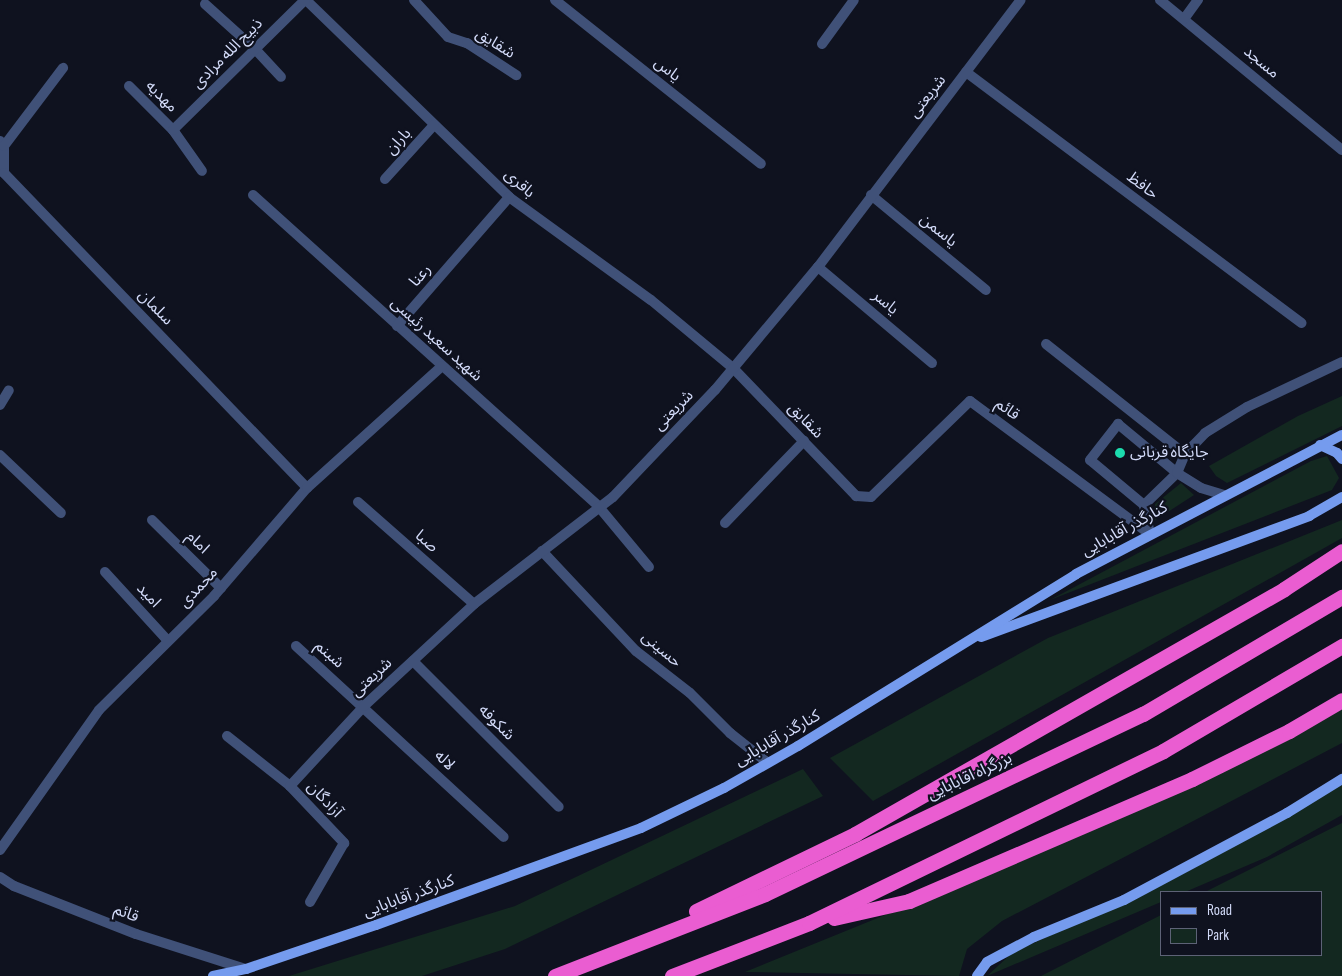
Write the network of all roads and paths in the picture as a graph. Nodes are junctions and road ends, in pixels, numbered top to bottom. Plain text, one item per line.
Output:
1 (305, 0) edge
2 (414, 0) edge
3 (555, 0) edge
4 (854, 0) edge
5 (1022, 0) edge
6 (1160, 0) edge
7 (1198, 0) edge
8 (205, 4) dead end
9 (1184, 19) junction
10 (822, 44) dead end
11 (255, 49) junction
12 (63, 68) dead end
13 (966, 72) junction
14 (516, 75) dead end
15 (281, 77) dead end
16 (128, 86) dead end
17 (434, 125) junction
18 (173, 130) junction
19 (2, 144) edge
20 (1342, 150) edge
21 (761, 164) dead end
22 (202, 171) dead end
23 (2, 176) edge
24 (385, 179) dead end
25 (253, 195) dead end
26 (871, 195) junction
27 (509, 198) junction
28 (818, 267) junction
29 (986, 290) dead end
30 (1301, 323) dead end
31 (397, 326) junction
32 (1046, 344) dead end
33 (1342, 362) edge
34 (932, 363) dead end
35 (442, 366) junction
36 (733, 368) junction
37 (9, 390) dead end
38 (0, 405) edge
39 (1342, 436) edge
40 (804, 441) junction
41 (1320, 445) junction
42 (1185, 454) junction
43 (0, 455) edge
44 (1342, 459) edge
45 (1178, 473) junction
46 (307, 488) junction
47 (1224, 495) junction
48 (856, 496) joint
49 (1342, 497) edge
50 (358, 502) dead end
51 (1144, 505) junction
52 (599, 507) junction
53 (61, 513) dead end
54 (152, 520) dead end
55 (725, 524) dead end
56 (1150, 534) junction
57 (542, 551) junction
58 (1342, 551) edge
59 (648, 567) dead end
60 (105, 572) dead end
61 (221, 588) junction
62 (1342, 596) edge
63 (474, 604) junction
64 (168, 641) junction
65 (961, 644) junction
66 (296, 646) dead end
67 (1342, 646) edge
68 (412, 661) junction
69 (1342, 700) edge
70 (364, 706) junction
71 (226, 736) dead end
72 (768, 763) junction
73 (1342, 779) edge
74 (290, 786) junction
75 (559, 807) dead end
76 (504, 837) dead end
77 (0, 850) edge
78 (0, 877) edge
79 (310, 902) dead end
80 (809, 923) junction
81 (598, 959) junction
82 (246, 968) junction
83 (213, 976) edge
84 (555, 976) edge
85 (672, 976) edge
86 (977, 976) edge

1 - 11 street, ذبیح الله مرادی
1 - 17 street, باقری
2 - 14 street, شقایق
3 - 21 street, یاس
4 - 10 street
5 - 13 street, شریعتی
6 - 9 street, مسجد
7 - 9 street
8 - 11 street
9 - 20 street, مسجد
11 - 15 street
11 - 18 street, ذبیح الله مرادی
12 - 19 street
13 - 26 street, شریعتی
13 - 30 street, حافظ
16 - 18 street, مهدیه
17 - 24 street, باران
17 - 27 street, باقری
18 - 22 street, مهدیه
19 - 23 street, سلمان
23 - 46 street, سلمان
25 - 31 street, شهید سعید رئیسی
26 - 28 street, شریعتی
26 - 29 street, یاسمن
27 - 31 street, رعنا
27 - 36 street, باقری
28 - 34 street, یاسر
28 - 36 street, شریعتی
31 - 35 street, شهید سعید رئیسی
32 - 42 street
33 - 42 street
35 - 46 street, محمدی
35 - 52 street, شهید سعید رئیسی
36 - 40 street, شقایق
36 - 52 street, شریعتی
37 - 38 street
39 - 41 main road, کنارگذر آقابابایی
40 - 48 street, شقایق
40 - 55 street
41 - 44 main road
41 - 47 main road, کنارگذر آقابابایی
42 - 45 street
43 - 53 street
45 - 47 street
45 - 51 street
45 - 51 street
46 - 61 street, محمدی
47 - 56 main road, کنارگذر آقابابایی
48 - 56 street, قائم
49 - 65 main road
50 - 63 street, صبا
51 - 56 street
52 - 57 street, شریعتی
52 - 59 street, شهید سعید رئیسی
54 - 61 street, امام
56 - 65 main road, کنارگذر آقابابایی
57 - 63 street, شریعتی
57 - 72 street, حسینی
58 - 81 highway
60 - 64 street, امید
61 - 64 street, محمدی
62 - 81 highway, بزرگراه اقابابایی
63 - 68 street, شریعتی
64 - 77 street, محمدی
65 - 72 main road, کنارگذر آقابابایی
66 - 70 street, شبنم
67 - 80 highway
68 - 70 street, شریعتی
68 - 75 street, شکوفه
69 - 80 highway
70 - 74 street, شریعتی
70 - 76 street, لاله
71 - 74 street, آزادگان
72 - 82 main road, کنارگذر آقابابایی
73 - 86 main road
74 - 79 street, آزادگان
78 - 82 street, قائم
80 - 85 highway
81 - 84 highway
82 - 83 main road, کنارگذر آقابابایی

